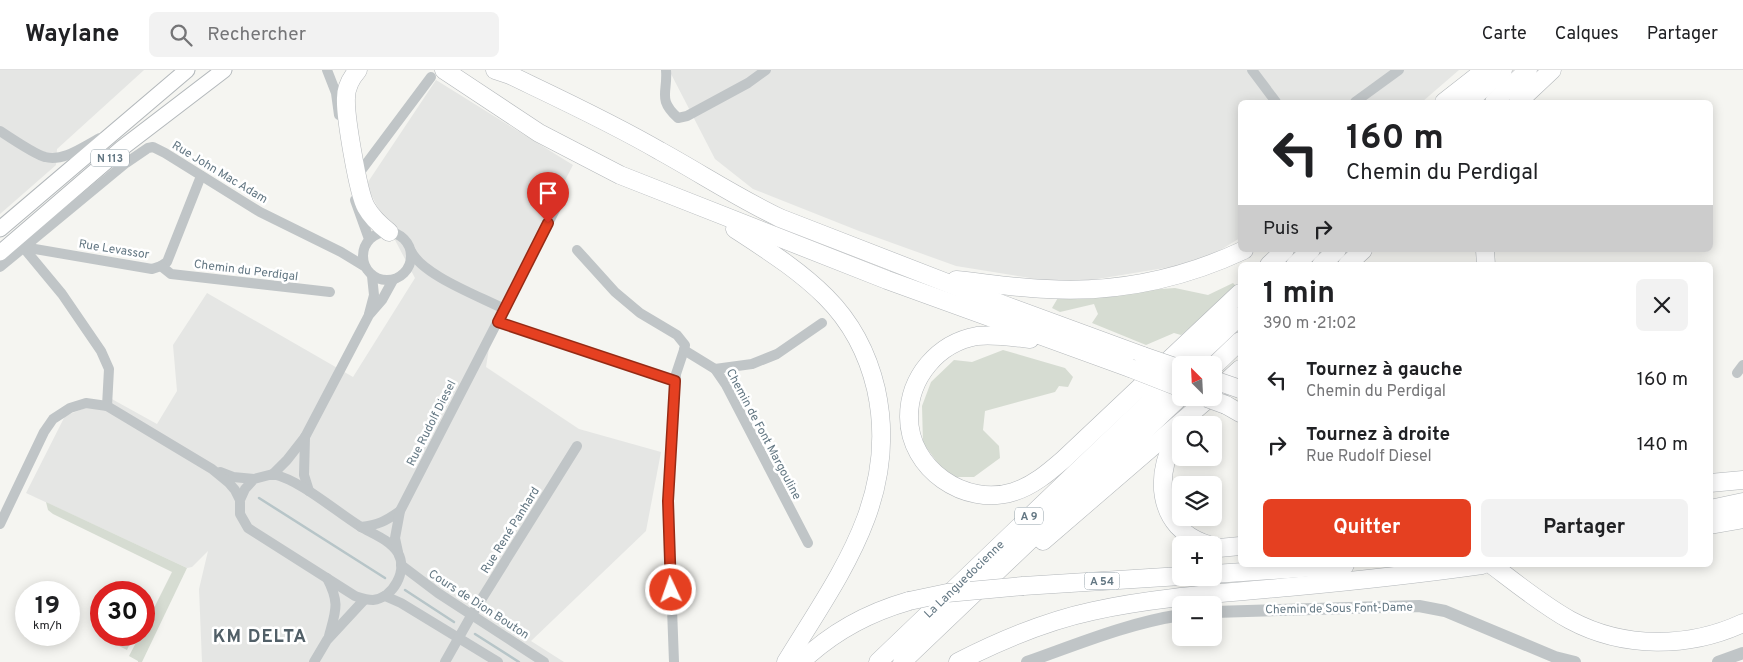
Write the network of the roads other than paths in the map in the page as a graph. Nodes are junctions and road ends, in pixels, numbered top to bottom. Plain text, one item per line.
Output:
1 (224, 70) edge
2 (327, 70) edge
3 (358, 70) edge
4 (495, 70) edge
5 (666, 70) edge
6 (766, 70) edge
7 (1252, 70) edge
8 (1399, 70) edge
9 (1485, 70) edge
10 (1503, 70) edge
11 (1528, 70) edge
12 (1552, 70) edge
13 (1564, 70) edge
14 (183, 73) edge
15 (437, 73) edge
16 (1274, 100) edge
17 (1358, 100) edge
18 (1447, 100) edge
19 (1470, 100) edge
20 (1496, 100) edge
21 (1520, 100) edge
22 (1539, 100) edge
23 (115, 130) junction
24 (0, 131) edge
25 (201, 176) junction
26 (354, 180) junction
27 (558, 204) dead end
28 (704, 208) junction
29 (0, 229) edge
30 (390, 232) junction
31 (366, 244) junction
32 (23, 247) junction
33 (577, 250) dead end
34 (411, 251) junction
35 (341, 252) junction
36 (1239, 252) edge
37 (1283, 252) edge
38 (1309, 252) edge
39 (1335, 252) edge
40 (1361, 252) edge
41 (0, 253) edge
42 (1272, 262) edge
43 (1298, 262) edge
44 (1324, 262) edge
45 (1350, 262) edge
46 (161, 266) junction
47 (364, 266) junction
48 (0, 267) edge
49 (405, 272) junction
50 (430, 272) junction
51 (920, 272) junction
52 (372, 276) junction
53 (393, 280) junction
54 (330, 292) dead end
55 (1238, 295) edge
56 (504, 309) junction
57 (369, 315) junction
58 (1238, 318) edge
59 (498, 322) junction
60 (822, 323) dead end
61 (1062, 343) junction
62 (1238, 343) edge
63 (684, 350) junction
64 (1198, 356) edge
65 (1222, 358) edge
66 (1172, 367) edge
67 (715, 368) junction
68 (1238, 376) edge
69 (1172, 379) edge
70 (675, 381) junction
71 (1222, 383) edge
72 (1172, 384) edge
73 (1238, 388) edge
74 (1172, 405) edge
75 (1230, 405) edge
76 (107, 406) junction
77 (1198, 406) edge
78 (1200, 406) edge
79 (1192, 416) edge
80 (305, 437) junction
81 (1172, 445) edge
82 (576, 446) dead end
83 (212, 469) junction
84 (273, 474) junction
85 (1713, 478) edge
86 (254, 479) junction
87 (1743, 480) edge
88 (1713, 483) edge
89 (309, 491) junction
90 (240, 500) junction
91 (1743, 502) edge
92 (1713, 508) edge
93 (400, 511) junction
94 (1743, 519) edge
95 (0, 524) edge
96 (1713, 524) edge
97 (361, 527) junction
98 (1190, 536) edge
99 (808, 543) dead end
100 (1238, 546) edge
101 (1222, 548) edge
102 (398, 554) junction
103 (401, 565) junction
104 (1316, 567) edge
105 (1467, 567) edge
106 (1495, 567) edge
107 (1222, 573) edge
108 (327, 577) junction
109 (1172, 577) edge
110 (385, 596) junction
111 (364, 600) junction
112 (1222, 612) edge
113 (471, 616) junction
114 (1172, 616) edge
115 (946, 620) junction
116 (1743, 623) edge
117 (459, 639) junction
118 (327, 640) junction
119 (1743, 653) edge
120 (314, 662) edge
121 (445, 662) edge
122 (498, 662) edge
123 (544, 662) edge
124 (674, 662) edge
125 (786, 662) edge
126 (801, 662) edge
127 (878, 662) edge
128 (902, 662) edge
129 (958, 662) edge
130 (1027, 662) edge
131 (1574, 662) edge
132 (1718, 662) edge

1 - 41 main road, N 113
2 - 26 street
3 - 26 highway
4 - 51 highway
5 - 6 street
7 - 16 street
8 - 17 street
9 - 18 highway
10 - 19 highway
11 - 20 highway
12 - 21 highway
13 - 22 highway
14 - 23 main road, N 113
15 - 26 street
15 - 28 highway
23 - 24 street
23 - 29 main road, N 113
25 - 32 street, Rue John Mac Adam
25 - 35 street, Rue John Mac Adam
25 - 46 street, Rue Levassor
26 - 30 highway
26 - 31 street
27 - 56 street, Rue Rudolf Diesel
28 - 61 highway
28 - 125 highway
30 - 31 street
30 - 34 street
31 - 35 street
31 - 47 street
32 - 46 street, Rue Levassor
32 - 48 street, Rue John Mac Adam
32 - 76 street
33 - 63 street
34 - 49 street
34 - 50 street
35 - 47 street, Rue John Mac Adam
36 - 51 highway
37 - 42 highway
38 - 43 highway
39 - 44 highway
40 - 45 highway
46 - 54 street, Chemin du Perdigal
47 - 52 street
49 - 50 street
49 - 53 street
50 - 56 street
51 - 66 highway, bridge
52 - 53 street
52 - 57 street
53 - 57 street
55 - 61 highway
56 - 59 street, Rue Rudolf Diesel
57 - 80 street
58 - 64 highway
59 - 70 street
59 - 93 street, Rue Rudolf Diesel
60 - 67 street
61 - 72 highway, bridge
62 - 65 highway
63 - 67 street, Chemin de Font Margouline
63 - 70 street
67 - 99 street, Chemin de Font Margouline
68 - 75 highway
69 - 127 highway, La Languedocienne / A 9
70 - 124 street
71 - 73 highway, bridge
74 - 115 highway, La Languedocienne / A 9
76 - 83 street
76 - 95 street
77 - 115 highway
78 - 79 highway
80 - 84 street
80 - 89 street
81 - 98 highway
82 - 113 street, Rue René Panhard
83 - 86 street
83 - 90 street
84 - 86 street
84 - 89 street
85 - 87 highway
86 - 90 street
87 - 88 highway
89 - 97 street
90 - 108 street
91 - 92 highway
93 - 97 street
93 - 102 street, Rue Rudolf Diesel
94 - 96 highway
97 - 102 street
100 - 101 highway
102 - 103 street, Rue Rudolf Diesel
103 - 110 street
103 - 113 street, Cours de Dion Bouton
104 - 107 highway
105 - 129 highway, A 54
106 - 116 highway
108 - 111 street
108 - 118 street
109 - 126 highway, A 54, bridge
110 - 111 street
110 - 117 street
111 - 118 street
112 - 131 street, Chemin de Sous Font-Dame
113 - 117 street, Rue René Panhard
113 - 123 street, Cours de Dion Bouton
114 - 130 street
115 - 128 highway, La Languedocienne / A 9
117 - 121 street, Rue René Panhard
117 - 122 street
118 - 120 street
119 - 132 street

